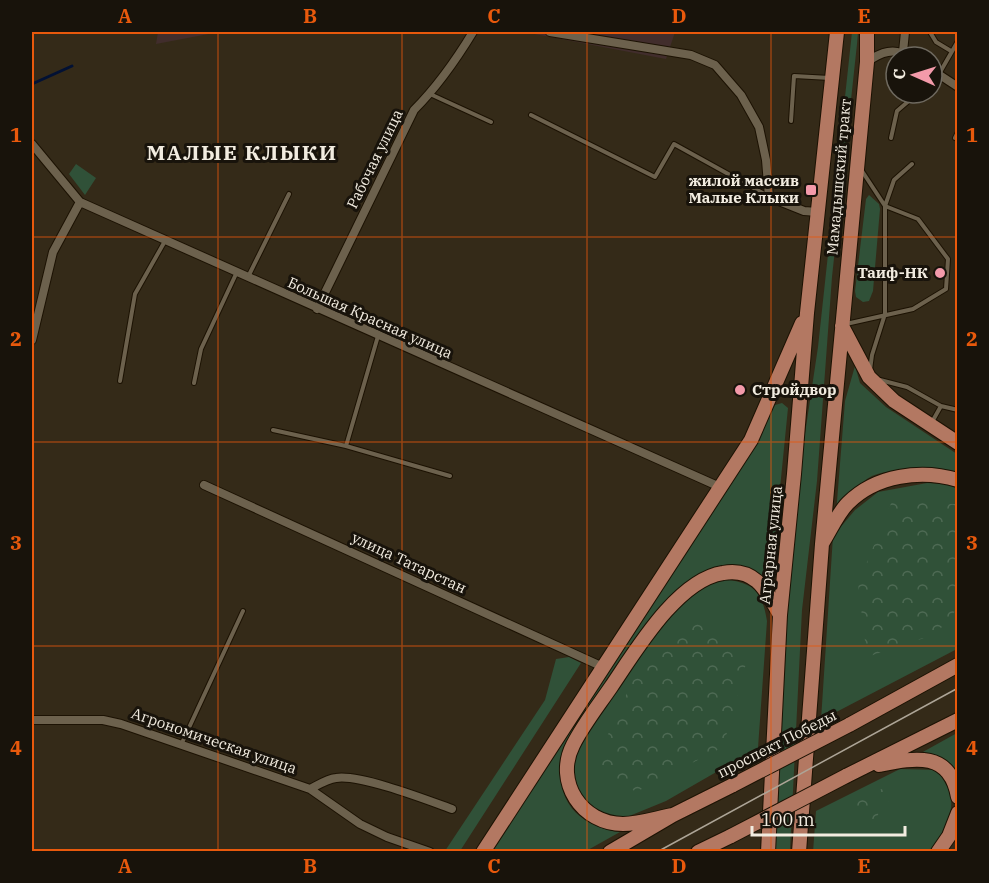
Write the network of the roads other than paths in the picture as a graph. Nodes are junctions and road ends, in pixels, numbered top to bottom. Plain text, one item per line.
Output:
1 (473, 32) edge
2 (550, 32) edge
3 (837, 32) edge
4 (867, 32) edge
5 (930, 32) edge
6 (957, 41) edge
7 (951, 51) junction
8 (884, 52) edge
9 (944, 61) edge
10 (867, 62) junction
11 (944, 78) edge
12 (832, 79) junction
13 (957, 87) edge
14 (430, 94) junction
15 (904, 105) edge
16 (531, 115) dead end
17 (791, 121) dead end
18 (491, 122) dead end
19 (957, 132) edge
20 (891, 138) dead end
21 (955, 138) dead end
22 (32, 144) edge
23 (857, 164) junction
24 (912, 164) dead end
25 (289, 194) dead end
26 (769, 197) junction
27 (80, 202) junction
28 (885, 206) junction
29 (818, 212) junction
30 (165, 240) junction
31 (814, 243) joint
32 (236, 273) junction
33 (247, 278) junction
34 (317, 309) junction
35 (807, 313) junction
36 (885, 314) junction
37 (842, 325) junction
38 (378, 336) junction
39 (32, 340) edge
40 (869, 378) junction
41 (120, 381) dead end
42 (194, 383) dead end
43 (940, 406) junction
44 (957, 410) edge
45 (930, 425) junction
46 (273, 430) dead end
47 (957, 443) edge
48 (346, 446) junction
49 (450, 476) dead end
50 (957, 480) edge
51 (204, 485) dead end
52 (720, 487) junction
53 (822, 544) junction
54 (243, 611) dead end
55 (780, 615) junction
56 (957, 665) edge
57 (603, 667) junction
58 (32, 720) edge
59 (957, 720) edge
60 (181, 745) junction
61 (862, 769) junction
62 (310, 789) junction
63 (957, 797) edge
64 (452, 809) dead end
65 (957, 813) edge
66 (673, 815) junction
67 (430, 852) edge
68 (483, 852) edge
69 (610, 852) edge
70 (698, 852) edge
71 (768, 852) edge
72 (799, 852) edge
73 (938, 852) edge

1 - 14 street, Рабочая улица
2 - 26 street
3 - 12 main road, Мамадышский тракт
4 - 10 main road, Мамадышский тракт
5 - 7 lane
6 - 7 lane
7 - 9 lane
8 - 10 street
10 - 23 main road, Мамадышский тракт
11 - 13 street
12 - 17 lane
12 - 29 main road, Мамадышский тракт
14 - 18 lane
14 - 34 street, Рабочая улица
15 - 20 lane
16 - 26 lane
19 - 21 lane
22 - 27 street, Большая Красная улица
23 - 28 lane
23 - 37 main road, Мамадышский тракт
24 - 28 lane
25 - 33 lane
26 - 29 street
27 - 30 street, Большая Красная улица
27 - 39 street
28 - 36 lane
28 - 36 lane
29 - 31 main road, Мамадышский тракт
30 - 32 street, Большая Красная улица
30 - 41 lane
31 - 35 main road, Аграрная улица
32 - 33 street, Большая Красная улица
32 - 42 lane
33 - 34 street, Большая Красная улица
34 - 38 street, Большая Красная улица
35 - 52 main road
35 - 55 main road, Аграрная улица
36 - 37 lane
36 - 40 lane
37 - 40 main road
37 - 53 main road
38 - 48 lane
38 - 52 street, Большая Красная улица
40 - 43 lane
40 - 45 main road
43 - 44 lane
43 - 45 lane
45 - 47 main road
46 - 48 lane
48 - 49 lane
50 - 53 main road
51 - 57 street, улица Татарстан
52 - 57 main road
53 - 72 main road
54 - 60 lane
55 - 66 main road
55 - 71 main road, Аграрная улица
56 - 66 main road, проспект Победы, bridge
57 - 68 main road
58 - 60 street, Агрономическая улица
59 - 61 main road
60 - 62 street, Агрономическая улица
61 - 63 main road
61 - 70 main road, bridge
62 - 64 street, Агрономическая улица
62 - 67 street
65 - 73 main road
66 - 69 main road, проспект Победы

